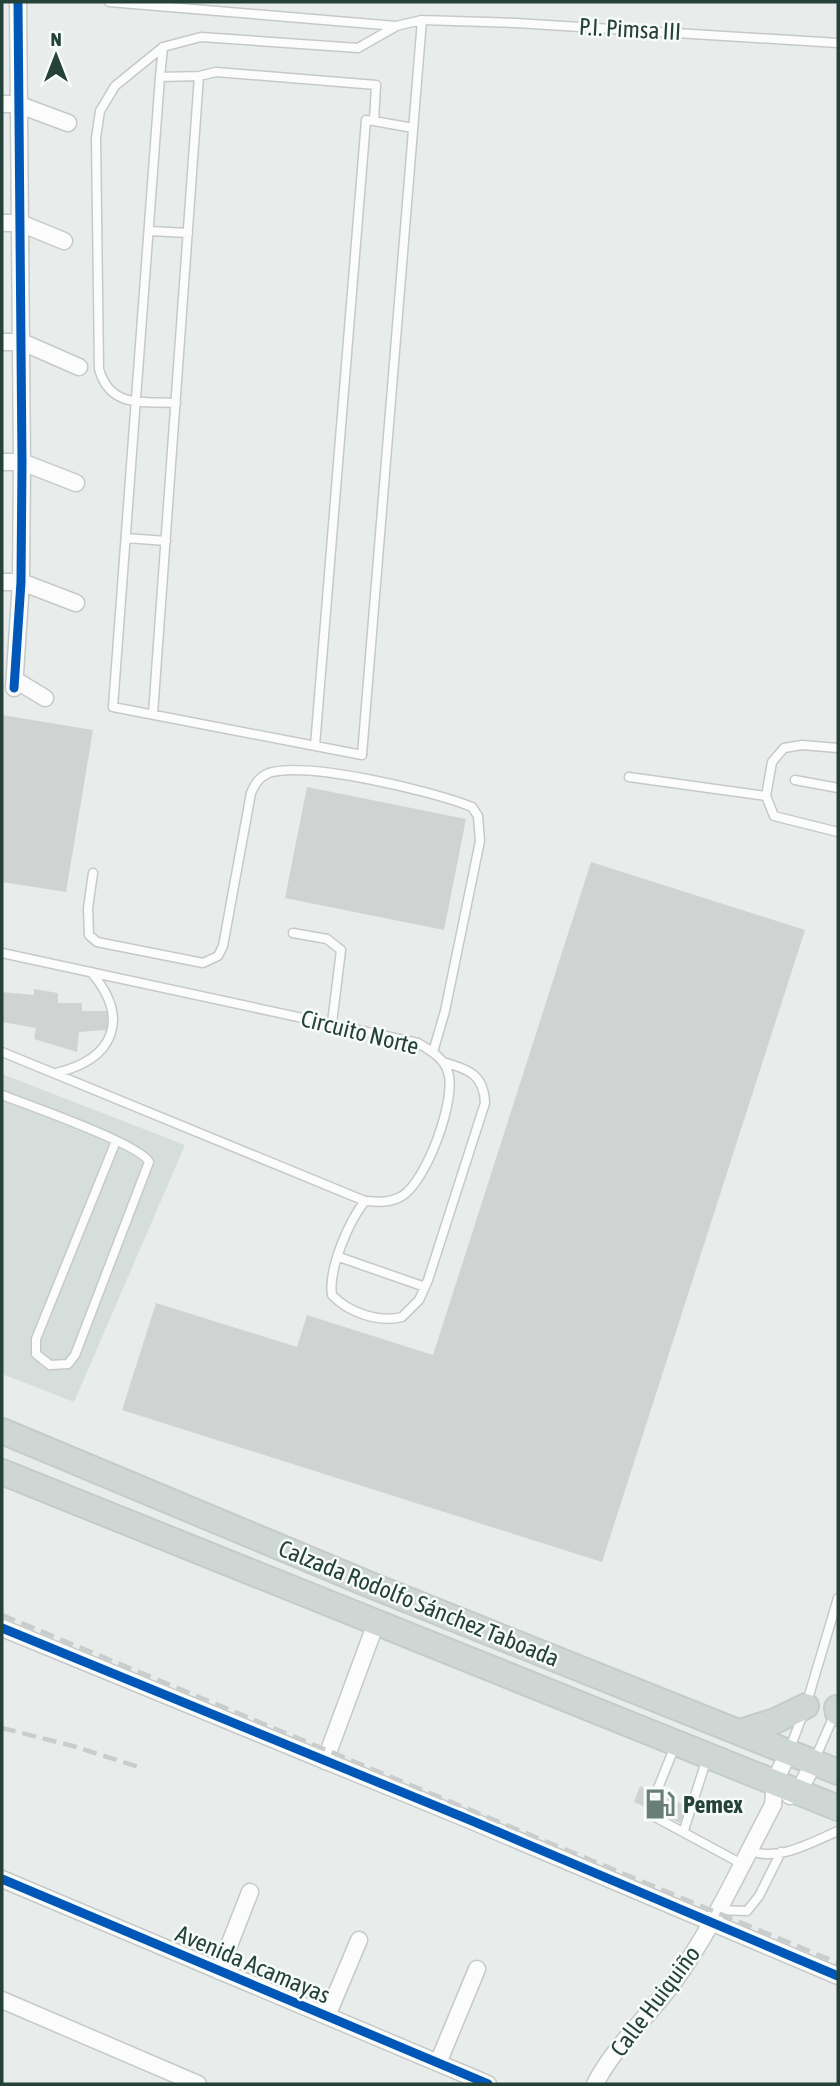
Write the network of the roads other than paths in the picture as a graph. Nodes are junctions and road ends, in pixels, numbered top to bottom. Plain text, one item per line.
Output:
1 (18, 2) edge
2 (109, 2) edge
3 (422, 20) junction
4 (396, 26) junction
5 (838, 43) edge
6 (163, 47) junction
7 (199, 76) junction
8 (160, 77) junction
9 (9, 104) edge
10 (374, 121) junction
11 (68, 123) dead end
12 (413, 128) junction
13 (2, 223) edge
14 (20, 223) junction
15 (150, 231) junction
16 (188, 233) junction
17 (64, 241) dead end
18 (2, 342) edge
19 (22, 342) junction
20 (79, 367) dead end
21 (137, 401) junction
22 (176, 403) junction
23 (2, 462) edge
24 (22, 462) junction
25 (76, 483) dead end
26 (126, 538) junction
27 (166, 541) junction
28 (2, 582) edge
29 (21, 582) junction
30 (76, 604) dead end
31 (45, 698) dead end
32 (153, 715) junction
33 (315, 746) junction
34 (838, 748) edge
35 (629, 777) dead end
36 (795, 780) dead end
37 (838, 788) edge
38 (766, 796) junction
39 (838, 832) edge
40 (93, 873) dead end
41 (293, 933) dead end
42 (2, 953) edge
43 (90, 971) junction
44 (332, 1023) junction
45 (2, 1052) edge
46 (433, 1052) junction
47 (443, 1062) junction
48 (56, 1073) junction
49 (2, 1095) edge
50 (116, 1141) junction
51 (365, 1201) junction
52 (339, 1257) junction
53 (425, 1287) junction
54 (2, 1431) edge
55 (2, 1472) edge
56 (838, 1598) edge
57 (376, 1623) junction
58 (2, 1629) edge
59 (806, 1706) junction
60 (838, 1709) edge
61 (740, 1732) junction
62 (677, 1743) junction
63 (789, 1751) junction
64 (708, 1755) junction
65 (325, 1761) junction
66 (814, 1762) junction
67 (838, 1772) edge
68 (799, 1791) junction
69 (656, 1793) dead end
70 (774, 1793) junction
71 (838, 1808) edge
72 (650, 1810) dead end
73 (684, 1830) junction
74 (838, 1831) edge
75 (781, 1852) junction
76 (745, 1857) junction
77 (2, 1880) edge
78 (250, 1892) dead end
79 (713, 1917) junction
80 (359, 1940) dead end
81 (477, 1969) dead end
82 (219, 1970) junction
83 (838, 1976) edge
84 (2, 2000) edge
85 (327, 2016) junction
86 (438, 2063) junction
87 (198, 2084) edge
88 (488, 2084) edge
89 (595, 2084) edge

1 - 9 street
2 - 4 lane
3 - 4 lane, P.I. Pimsa III
3 - 5 lane, P.I. Pimsa III
3 - 12 lane
4 - 6 lane
6 - 8 lane
6 - 21 lane
7 - 8 lane
7 - 10 lane
7 - 16 lane
8 - 15 lane
9 - 11 street
9 - 14 street
10 - 12 lane
10 - 33 lane
12 - 33 lane
13 - 14 street
14 - 17 street
14 - 19 street
15 - 16 lane
15 - 21 lane
16 - 22 lane
18 - 19 street
19 - 20 street
19 - 24 street
21 - 22 lane
21 - 26 lane
22 - 27 lane
23 - 24 street
24 - 25 street
24 - 29 street
26 - 27 lane
26 - 32 lane
27 - 32 lane
28 - 29 street
29 - 30 street
29 - 31 street
32 - 33 lane
34 - 38 lane
35 - 38 lane
36 - 37 lane
38 - 39 lane
40 - 46 lane
41 - 44 lane
42 - 43 lane, Circuito Norte
43 - 44 lane, Circuito Norte
43 - 48 lane
44 - 46 lane, Circuito Norte
45 - 48 lane, Circuito Norte
46 - 47 lane, Circuito Norte
47 - 51 lane, Circuito Norte
47 - 53 lane
48 - 51 lane, Circuito Norte
49 - 50 lane
50 - 50 lane
51 - 52 lane
52 - 53 lane
52 - 53 lane
54 - 61 main road, Calzada Rodolfo Sánchez Taboada
55 - 57 main road, Calzada Rodolfo Sánchez Taboada
56 - 59 lane
57 - 62 main road, Calzada Rodolfo Sánchez Taboada
57 - 65 street
58 - 65 street
59 - 61 main road
59 - 63 lane
60 - 66 lane
61 - 63 main road, Calzada Rodolfo Sánchez Taboada
62 - 64 main road, Calzada Rodolfo Sánchez Taboada
62 - 69 lane
63 - 66 main road, Calzada Rodolfo Sánchez Taboada
63 - 70 street, Calle Huiquiño
64 - 70 main road, Calzada Rodolfo Sánchez Taboada
64 - 73 lane
65 - 79 street
66 - 67 main road, Calzada Rodolfo Sánchez Taboada
66 - 68 street
68 - 70 main road, Calzada Rodolfo Sánchez Taboada
68 - 71 main road, Calzada Rodolfo Sánchez Taboada
70 - 76 street, Calle Huiquiño
72 - 73 lane
73 - 76 lane
74 - 75 lane
75 - 76 lane
75 - 79 lane
76 - 79 street, Calle Huiquiño
77 - 82 street, Avenida Acamayas
78 - 82 street
79 - 83 street
79 - 89 street, Calle Huiquiño
80 - 85 street
81 - 86 street
82 - 85 street, Avenida Acamayas
84 - 87 street
85 - 86 street, Avenida Acamayas
86 - 88 street, Avenida Acamayas

